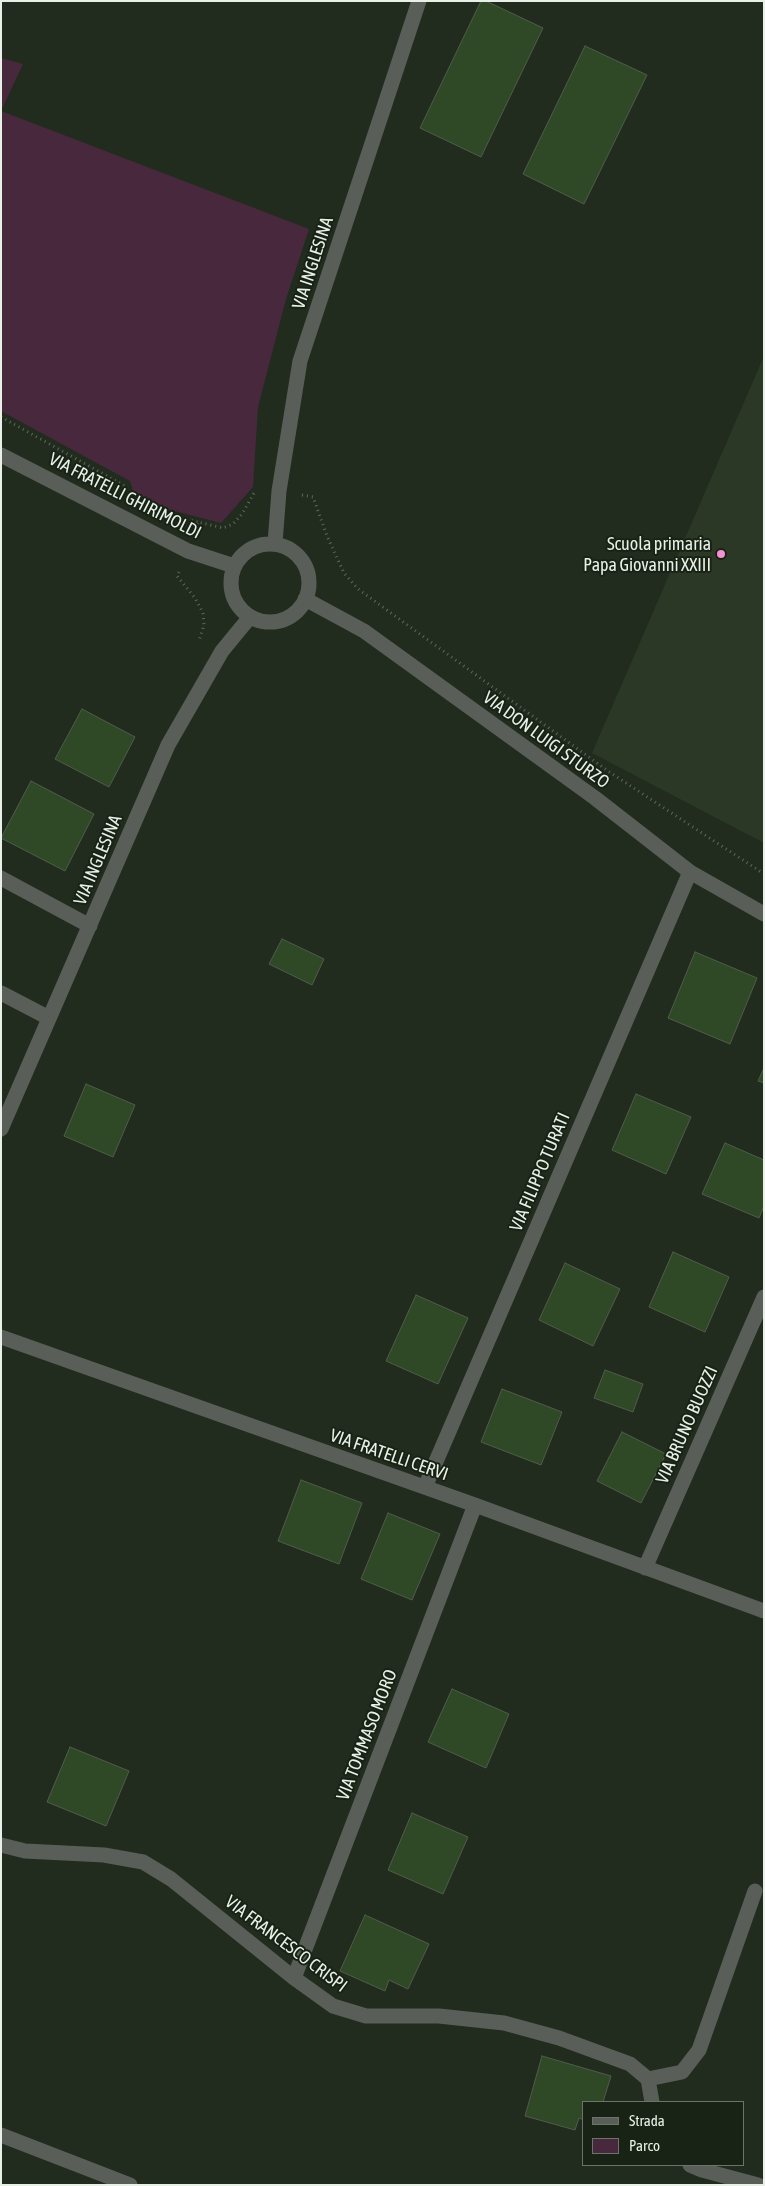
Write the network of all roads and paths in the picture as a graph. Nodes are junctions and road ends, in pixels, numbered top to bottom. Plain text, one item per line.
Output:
1 (419, 1) edge
2 (1, 417) edge
3 (1, 455) edge
4 (279, 492) junction
5 (130, 499) dead end
6 (170, 515) dead end
7 (198, 522) dead end
8 (275, 544) junction
9 (234, 566) junction
10 (306, 599) junction
11 (250, 617) junction
12 (690, 872) junction
13 (764, 874) edge
14 (1, 878) edge
15 (764, 914) edge
16 (90, 926) junction
17 (1, 993) edge
18 (50, 1018) junction
19 (1, 1129) edge
20 (764, 1297) edge
21 (1, 1337) edge
22 (425, 1487) junction
23 (475, 1505) junction
24 (645, 1568) junction
25 (764, 1611) edge
26 (1, 1845) edge
27 (755, 1892) dead end
28 (294, 1978) junction
29 (648, 2079) junction
30 (652, 2101) edge
31 (1, 2136) edge
32 (692, 2166) edge
33 (130, 2185) edge
34 (758, 2185) edge

1 - 4 street, VIA INGLESINA
2 - 5 path
3 - 9 street, VIA FRATELLI GHIRIMOLDI
4 - 8 street, VIA INGLESINA
4 - 13 path
6 - 7 path
8 - 9 street
8 - 10 street
9 - 11 street
10 - 11 street
10 - 12 street, VIA DON LUIGI STURZO
11 - 16 street, VIA INGLESINA
12 - 15 street, VIA DON LUIGI STURZO
12 - 22 street, VIA FILIPPO TURATI
14 - 16 street
16 - 18 street, VIA INGLESINA
17 - 18 street
18 - 19 street, VIA INGLESINA
20 - 24 street, VIA BRUNO BUOZZI
21 - 22 street, VIA FRATELLI CERVI
22 - 23 street, VIA FRATELLI CERVI
23 - 24 street, VIA FRATELLI CERVI
23 - 28 street, VIA TOMMASO MORO
24 - 25 street, VIA FRATELLI CERVI
26 - 28 street, VIA FRANCESCO CRISPI
27 - 29 street
28 - 29 street, VIA FRANCESCO CRISPI
29 - 30 street
31 - 33 street
32 - 34 street

